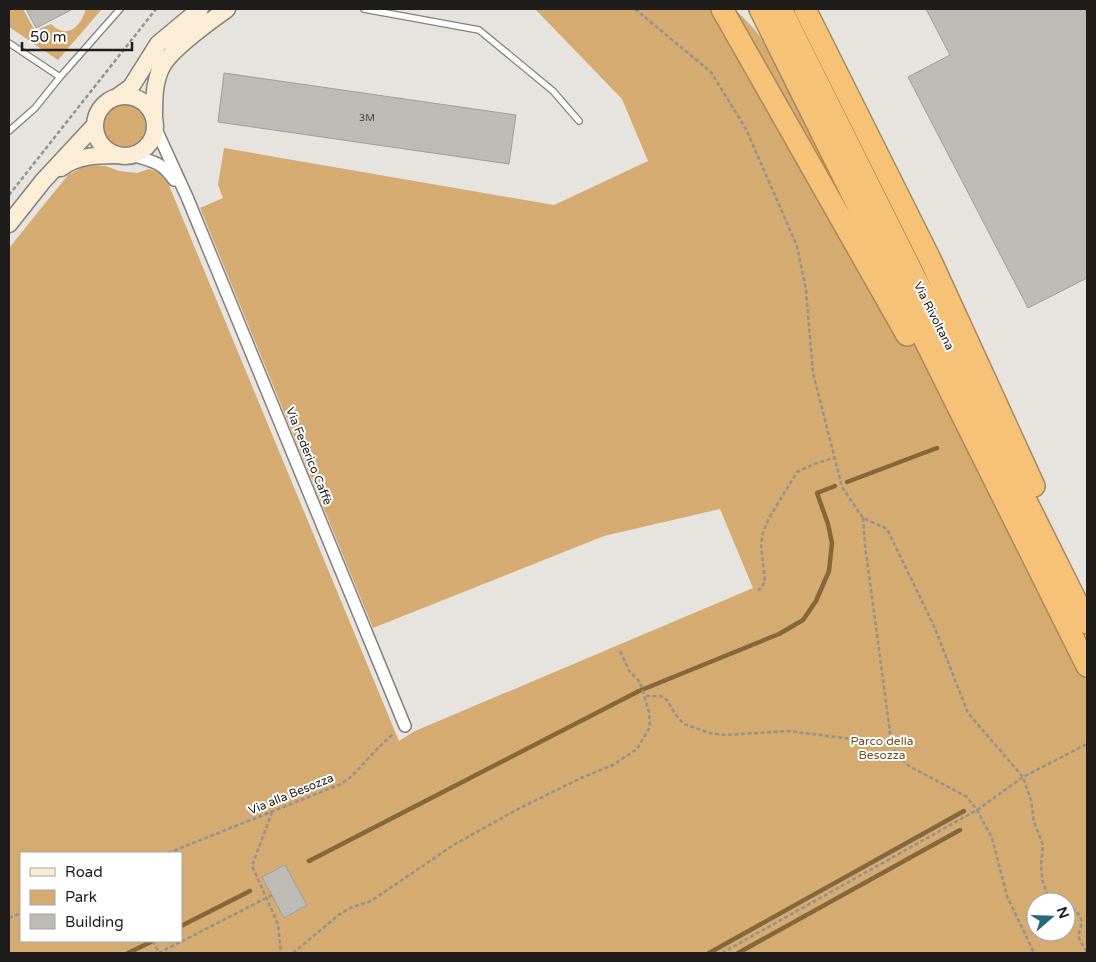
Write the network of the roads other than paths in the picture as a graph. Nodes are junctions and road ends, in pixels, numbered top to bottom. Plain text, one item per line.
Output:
1 (120, 9) edge
2 (200, 9) edge
3 (226, 9) edge
4 (364, 9) edge
5 (722, 9) edge
6 (760, 9) edge
7 (781, 9) edge
8 (805, 9) edge
9 (9, 43) edge
10 (60, 76) junction
11 (117, 97) junction
12 (579, 121) dead end
13 (154, 122) junction
14 (95, 125) junction
15 (9, 131) edge
16 (124, 155) junction
17 (43, 181) junction
18 (187, 197) junction
19 (9, 224) edge
20 (1087, 618) edge
21 (1064, 619) junction
22 (1087, 623) edge
23 (1087, 666) edge
24 (405, 726) road end

1 - 10 lane
2 - 11 street
3 - 13 street
4 - 12 lane
5 - 21 highway
6 - 21 highway, Via Rivoltana
7 - 22 highway, Via Rivoltana
8 - 20 highway
9 - 10 lane
10 - 15 lane
11 - 13 street
11 - 14 street
13 - 16 street
13 - 18 street
14 - 16 street
14 - 17 street
16 - 17 street
16 - 18 street
17 - 19 street
18 - 24 street, Via Federico Caffè
21 - 23 highway

